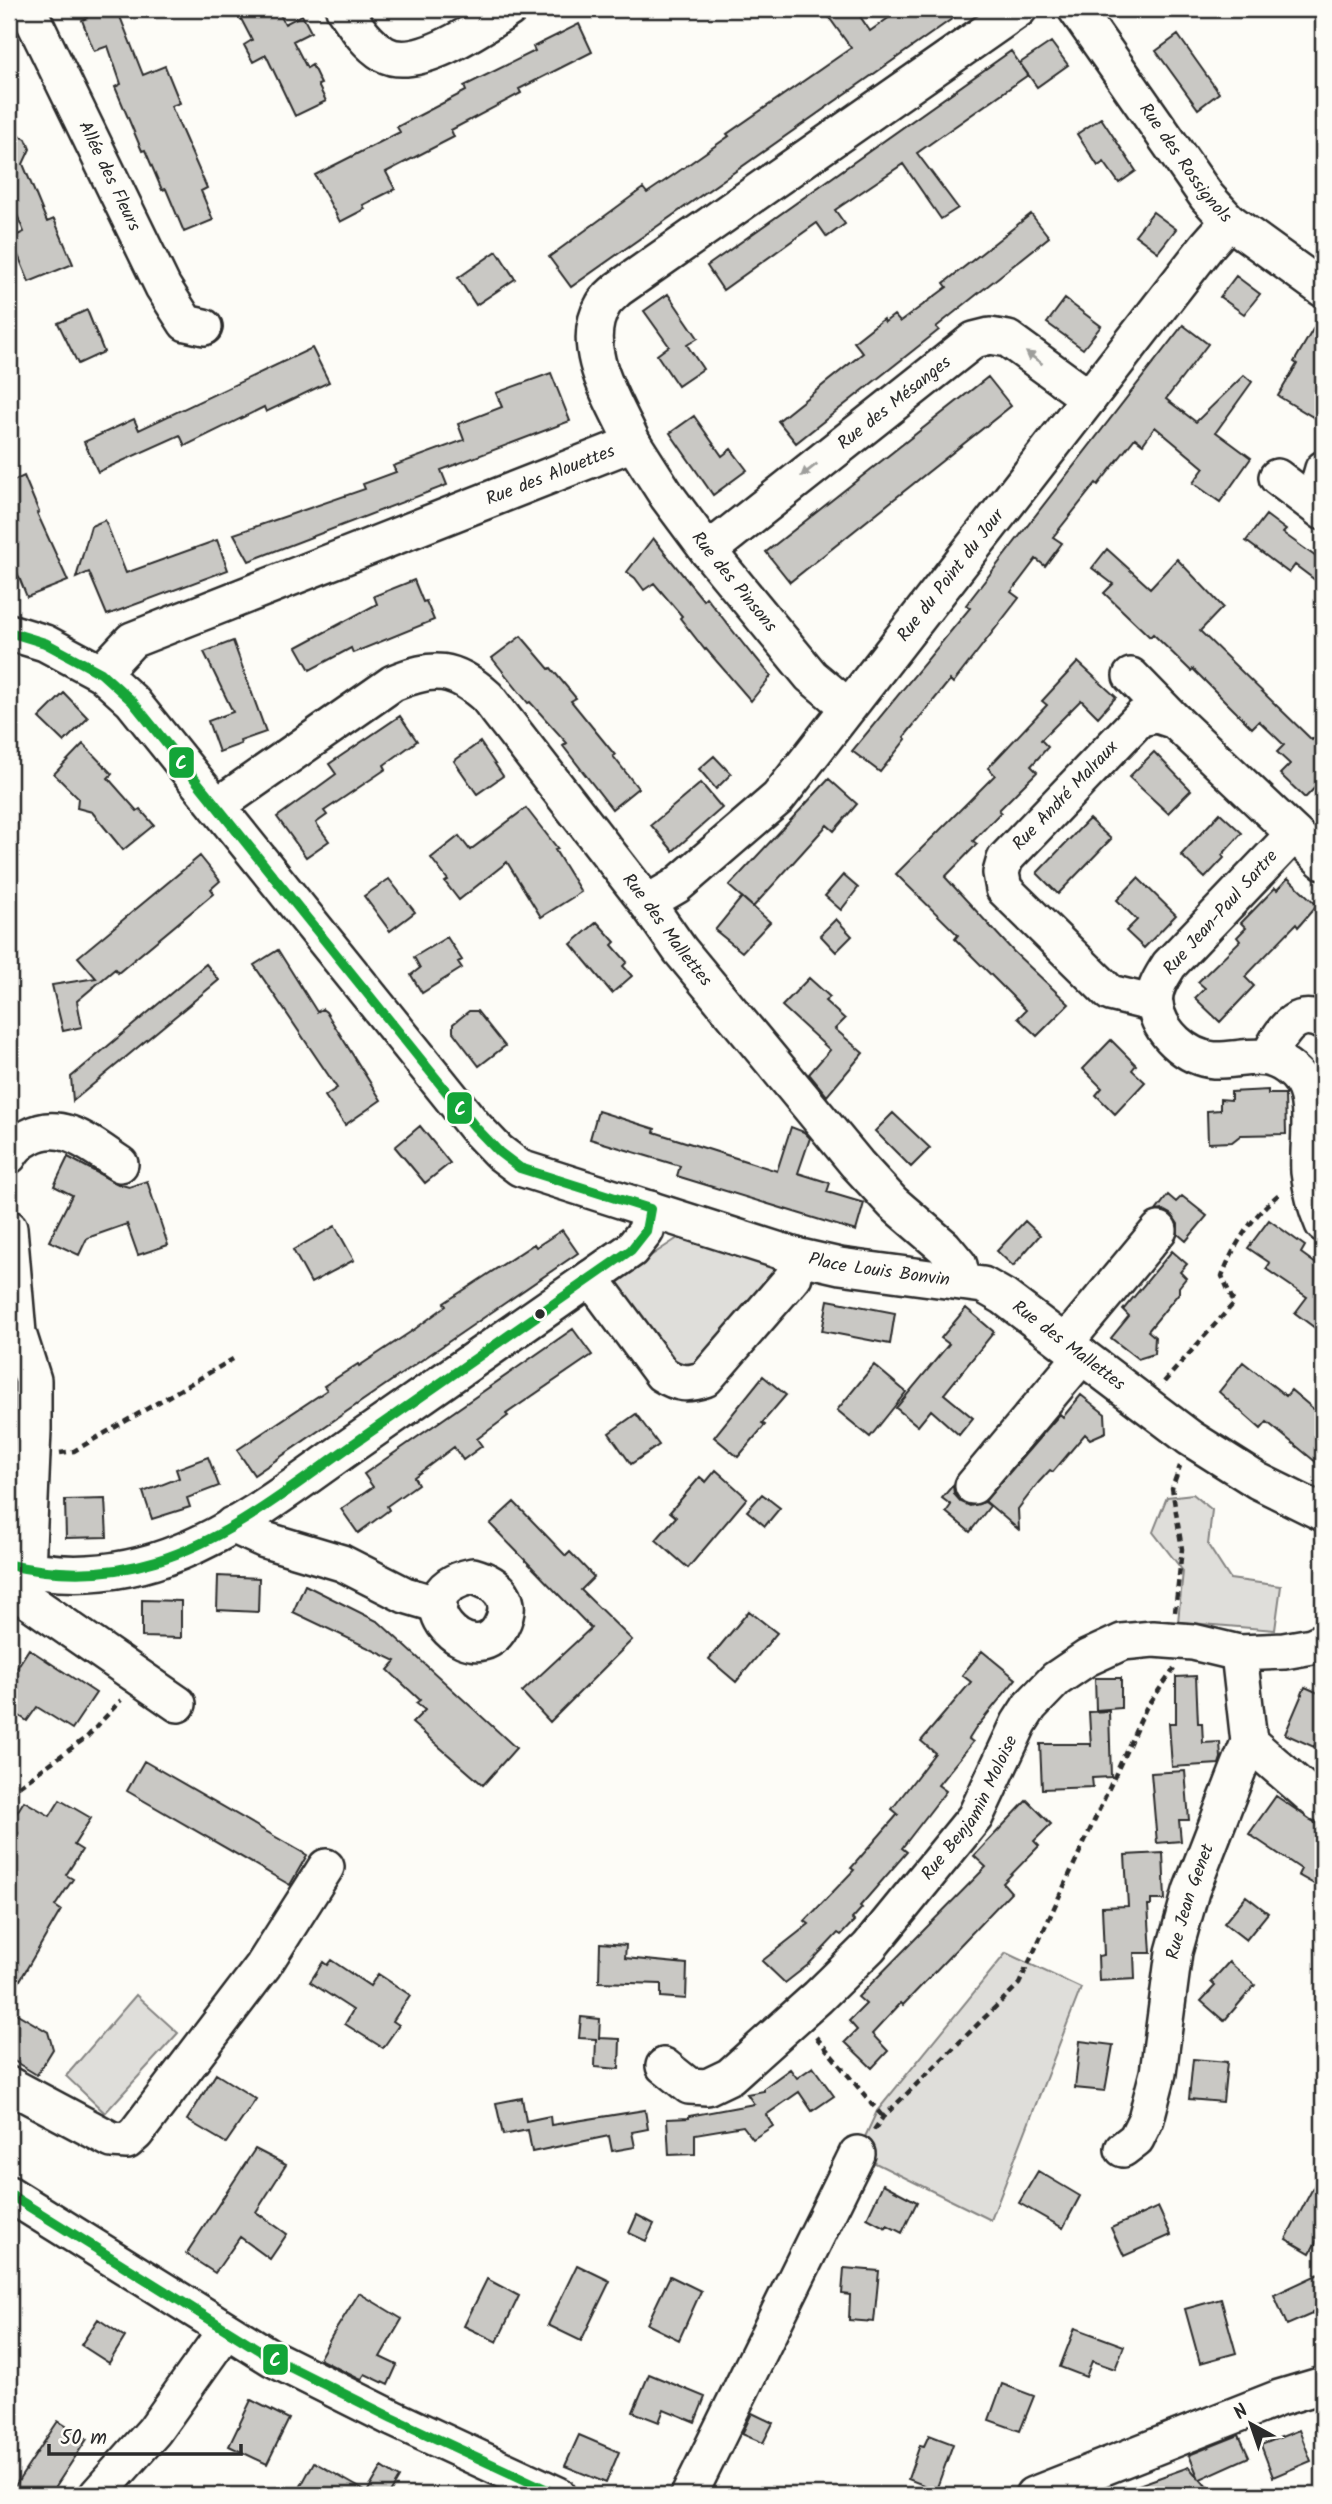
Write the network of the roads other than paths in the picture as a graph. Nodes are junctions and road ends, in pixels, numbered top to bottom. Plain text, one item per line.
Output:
1 (28, 9) edge
2 (344, 9) edge
3 (509, 9) edge
4 (1019, 9) edge
5 (1076, 9) edge
6 (1229, 221) junction
7 (1323, 289) edge
8 (204, 327) dead end
9 (1089, 398) junction
10 (633, 443) junction
11 (1323, 469) edge
12 (1277, 477) dead end
13 (1323, 510) edge
14 (708, 551) junction
15 (9, 632) edge
16 (101, 673) junction
17 (1132, 677) dead end
18 (848, 707) junction
19 (1175, 721) junction
20 (217, 806) junction
21 (1294, 834) junction
22 (1323, 861) edge
23 (647, 903) junction
24 (1154, 1004) junction
25 (1323, 1023) edge
26 (1268, 1058) junction
27 (1316, 1103) edge
28 (9, 1156) edge
29 (120, 1164) dead end
30 (650, 1209) junction
31 (1323, 1224) edge
32 (9, 1228) edge
33 (1159, 1230) dead end
34 (796, 1256) junction
35 (591, 1278) junction
36 (963, 1282) junction
37 (1073, 1350) junction
38 (973, 1486) dead end
39 (1323, 1513) edge
40 (232, 1525) junction
41 (15, 1574) edge
42 (81, 1575) junction
43 (439, 1605) dead end
44 (80, 1637) junction
45 (1323, 1641) edge
46 (1239, 1653) junction
47 (178, 1704) dead end
48 (1249, 1742) junction
49 (1319, 1803) dead end
50 (326, 1867) dead end
51 (664, 2066) dead end
52 (9, 2085) edge
53 (1123, 2149) dead end
54 (857, 2154) road end
55 (9, 2194) edge
56 (226, 2330) junction
57 (1323, 2385) edge
58 (97, 2495) edge
59 (558, 2495) edge
60 (689, 2495) edge
61 (1033, 2495) edge

1 - 8 street, Allée des Fleurs
2 - 3 street
4 - 10 street, Rue des Alouettes
5 - 6 street, Rue des Rossignols
6 - 7 street, Rue des Rossignols
6 - 9 street, Rue du Point du Jour
9 -> 14 street, Rue des Mésanges
9 - 18 street, Rue du Point du Jour
10 - 14 street, Rue des Pinsons
10 - 16 street, Rue des Alouettes
11 - 13 street
12 - 13 street
14 - 18 street, Rue des Pinsons
15 - 16 street
16 - 20 street
17 - 19 street
18 - 23 street, Rue du Point du Jour
19 - 21 street
19 - 24 street, Rue André Malraux
20 - 23 street, Rue des Mallettes
20 - 30 street, Place Louis Bonvin
21 - 22 street
21 - 24 street, Rue Jean-Paul Sartre
23 - 36 street, Rue des Mallettes
24 - 26 street
25 - 26 street
26 - 27 street
27 - 31 street
28 - 29 street
30 - 34 street, Place Louis Bonvin
30 - 35 street
32 - 41 street
33 - 37 street
34 - 35 street, Place Louis Bonvin
34 - 36 street, Place Louis Bonvin
35 - 40 street
36 - 37 street, Rue des Mallettes
37 - 38 street
37 - 39 street, Rue des Mallettes
40 - 42 street
40 - 43 street
41 - 42 street
41 - 44 street
42 - 44 street
44 - 47 street
45 - 46 street, Rue Benjamin Moloise
46 - 48 street, Rue Jean Genet
46 - 51 street, Rue Benjamin Moloise
48 - 49 street
48 - 53 street, Rue Jean Genet
50 - 52 street
54 - 60 street
55 - 56 street
56 - 58 street
56 - 59 street
57 - 61 street

